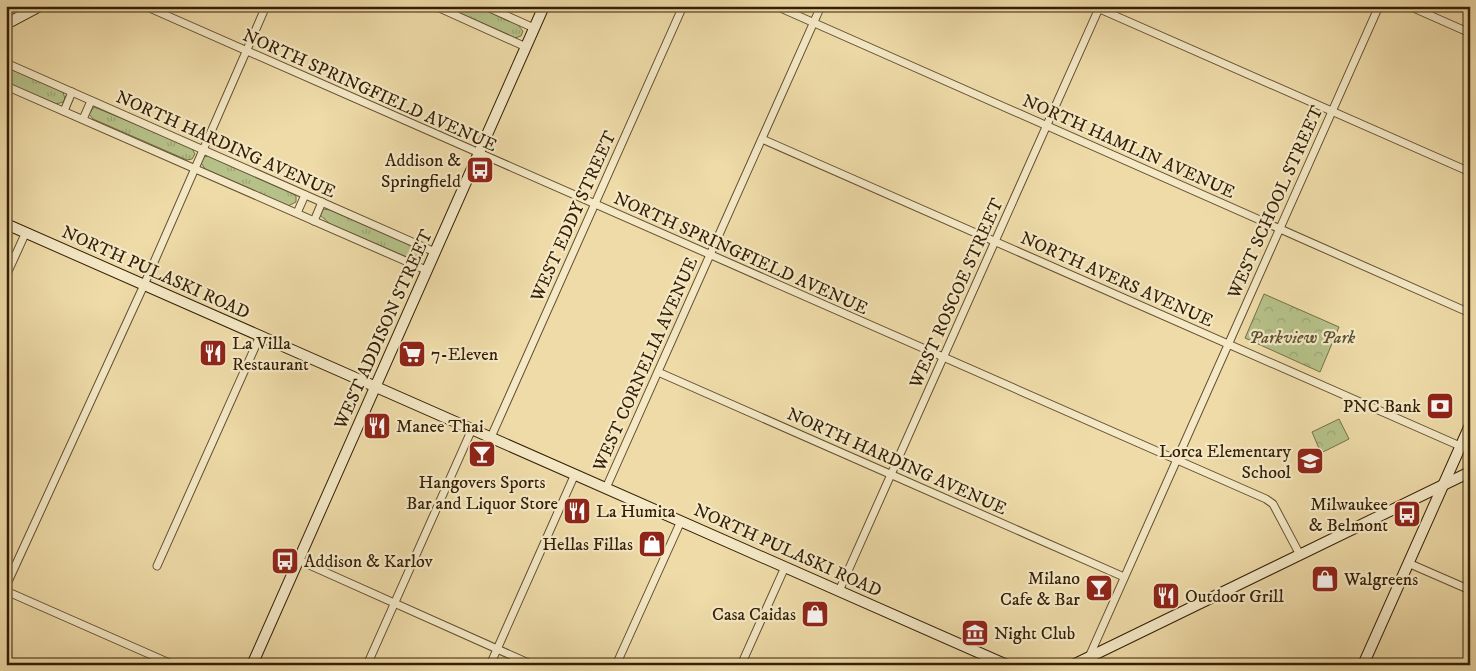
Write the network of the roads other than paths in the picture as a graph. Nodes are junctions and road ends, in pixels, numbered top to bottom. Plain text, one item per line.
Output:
1 (40, 6) edge
2 (145, 6) edge
3 (266, 6) edge
4 (435, 6) edge
5 (485, 6) edge
6 (544, 6) edge
7 (683, 6) edge
8 (776, 6) edge
9 (821, 6) edge
10 (1379, 6) edge
11 (1409, 6) edge
12 (1097, 7) edge
13 (813, 23) junction
14 (6, 24) edge
15 (534, 28) junction
16 (1470, 33) edge
17 (526, 47) junction
18 (246, 52) junction
19 (6, 63) edge
20 (6, 86) edge
21 (72, 92) junction
22 (91, 101) junction
23 (64, 111) junction
24 (1332, 111) junction
25 (83, 119) junction
26 (1047, 126) junction
27 (762, 139) junction
28 (203, 150) junction
29 (478, 154) junction
30 (195, 168) junction
31 (1470, 172) edge
32 (305, 195) junction
33 (322, 202) junction
34 (594, 205) junction
35 (297, 213) junction
36 (314, 221) junction
37 (6, 224) edge
38 (1280, 229) junction
39 (26, 232) junction
40 (995, 242) junction
41 (435, 252) junction
42 (710, 255) junction
43 (426, 270) junction
44 (6, 276) edge
45 (144, 285) junction
46 (1470, 313) edge
47 (260, 336) junction
48 (1228, 344) junction
49 (944, 358) junction
50 (658, 372) junction
51 (375, 386) junction
52 (1470, 425) edge
53 (472, 429) junction
54 (491, 437) junction
55 (1460, 446) junction
56 (1176, 460) junction
57 (1470, 472) edge
58 (575, 474) junction
59 (891, 475) junction
60 (1443, 484) junction
61 (606, 488) junction
62 (681, 521) junction
63 (1299, 554) junction
64 (298, 560) junction
65 (1408, 563) junction
66 (157, 566) dead end
67 (785, 567) junction
68 (1124, 577) junction
69 (6, 586) edge
70 (1470, 590) edge
71 (6, 591) edge
72 (840, 591) junction
73 (394, 603) junction
74 (497, 649) junction
75 (1089, 656) junction
76 (174, 665) edge
77 (252, 665) edge
78 (367, 665) edge
79 (490, 665) edge
80 (533, 665) edge
81 (616, 665) edge
82 (741, 665) edge
83 (1007, 665) edge
84 (1072, 665) edge
85 (1363, 665) edge

1 - 14 main road
2 - 18 street, NORTH SPRINGFIELD AVENUE
3 - 18 street
4 - 17 street
5 - 15 street
6 - 15 main road, WEST ADDISON STREET
7 - 34 street, WEST EDDY STREET
8 - 13 street, NORTH HAMLIN AVENUE
9 - 13 street, WEST CORNELIA AVENUE
10 - 24 street, WEST SCHOOL STREET
11 - 16 street
12 - 24 street
12 - 26 street, WEST ROSCOE STREET
13 - 26 street, NORTH HAMLIN AVENUE
13 - 27 street, WEST CORNELIA AVENUE
15 - 17 main road, WEST ADDISON STREET
17 - 29 main road, WEST ADDISON STREET
18 - 28 street
18 - 29 street, NORTH SPRINGFIELD AVENUE
19 - 21 street, NORTH HARDING AVENUE
20 - 23 street, NORTH HARDING AVENUE
21 - 22 street, NORTH HARDING AVENUE
21 - 23 street
22 - 25 street
22 - 28 street, NORTH HARDING AVENUE
23 - 25 street, NORTH HARDING AVENUE
24 - 31 street
24 - 38 street, WEST SCHOOL STREET
25 - 30 street, NORTH HARDING AVENUE
26 - 38 street, NORTH HAMLIN AVENUE
26 - 40 street, WEST ROSCOE STREET
27 - 40 street, NORTH AVERS AVENUE
27 - 42 street, WEST CORNELIA AVENUE
28 - 30 street
28 - 32 street, NORTH HARDING AVENUE
29 - 34 street, NORTH SPRINGFIELD AVENUE
29 - 41 main road, WEST ADDISON STREET
30 - 35 street, NORTH HARDING AVENUE
30 - 45 street
32 - 33 street, NORTH HARDING AVENUE
32 - 35 street
33 - 36 street
33 - 41 street, NORTH HARDING AVENUE
34 - 42 street, NORTH SPRINGFIELD AVENUE
34 - 54 street, WEST EDDY STREET
35 - 36 street, NORTH HARDING AVENUE
36 - 43 street, NORTH HARDING AVENUE
37 - 39 main road, NORTH PULASKI ROAD
38 - 46 street, NORTH HAMLIN AVENUE
38 - 48 street, WEST SCHOOL STREET
39 - 44 street
39 - 45 main road, NORTH PULASKI ROAD
40 - 48 street, NORTH AVERS AVENUE
40 - 49 street, WEST ROSCOE STREET
41 - 43 main road, WEST ADDISON STREET
42 - 49 street, NORTH SPRINGFIELD AVENUE
42 - 50 street, WEST CORNELIA AVENUE
43 - 51 main road, WEST ADDISON STREET
45 - 47 main road, NORTH PULASKI ROAD
45 - 69 street
47 - 51 main road, NORTH PULASKI ROAD
47 - 66 street
48 - 55 street, NORTH AVERS AVENUE
48 - 56 street, WEST SCHOOL STREET
49 - 56 street, NORTH SPRINGFIELD AVENUE
49 - 59 street, WEST ROSCOE STREET
50 - 59 street, NORTH HARDING AVENUE
50 - 61 street, WEST CORNELIA AVENUE
51 - 53 main road, NORTH PULASKI ROAD
51 - 64 main road, WEST ADDISON STREET
52 - 55 main road
53 - 54 main road, NORTH PULASKI ROAD
53 - 73 street
54 - 58 main road, NORTH PULASKI ROAD
55 - 60 main road
56 - 63 street, NORTH SPRINGFIELD AVENUE
56 - 68 street, WEST SCHOOL STREET
57 - 60 main road
58 - 61 main road, NORTH PULASKI ROAD
58 - 74 street, WEST CORNELIA AVENUE
59 - 68 street, NORTH HARDING AVENUE
59 - 72 street, WEST ROSCOE STREET
60 - 63 main road
60 - 65 main road
61 - 62 main road, NORTH PULASKI ROAD
62 - 67 main road, NORTH PULASKI ROAD
62 - 81 street
63 - 75 main road
64 - 73 street
64 - 77 main road, WEST ADDISON STREET
65 - 70 street
65 - 85 main road
67 - 72 main road, NORTH PULASKI ROAD
67 - 82 street
68 - 75 street, WEST SCHOOL STREET
71 - 76 street
72 - 83 main road, NORTH PULASKI ROAD
73 - 74 street
73 - 78 street
74 - 79 street, WEST CORNELIA AVENUE
74 - 80 street
75 - 84 main road

